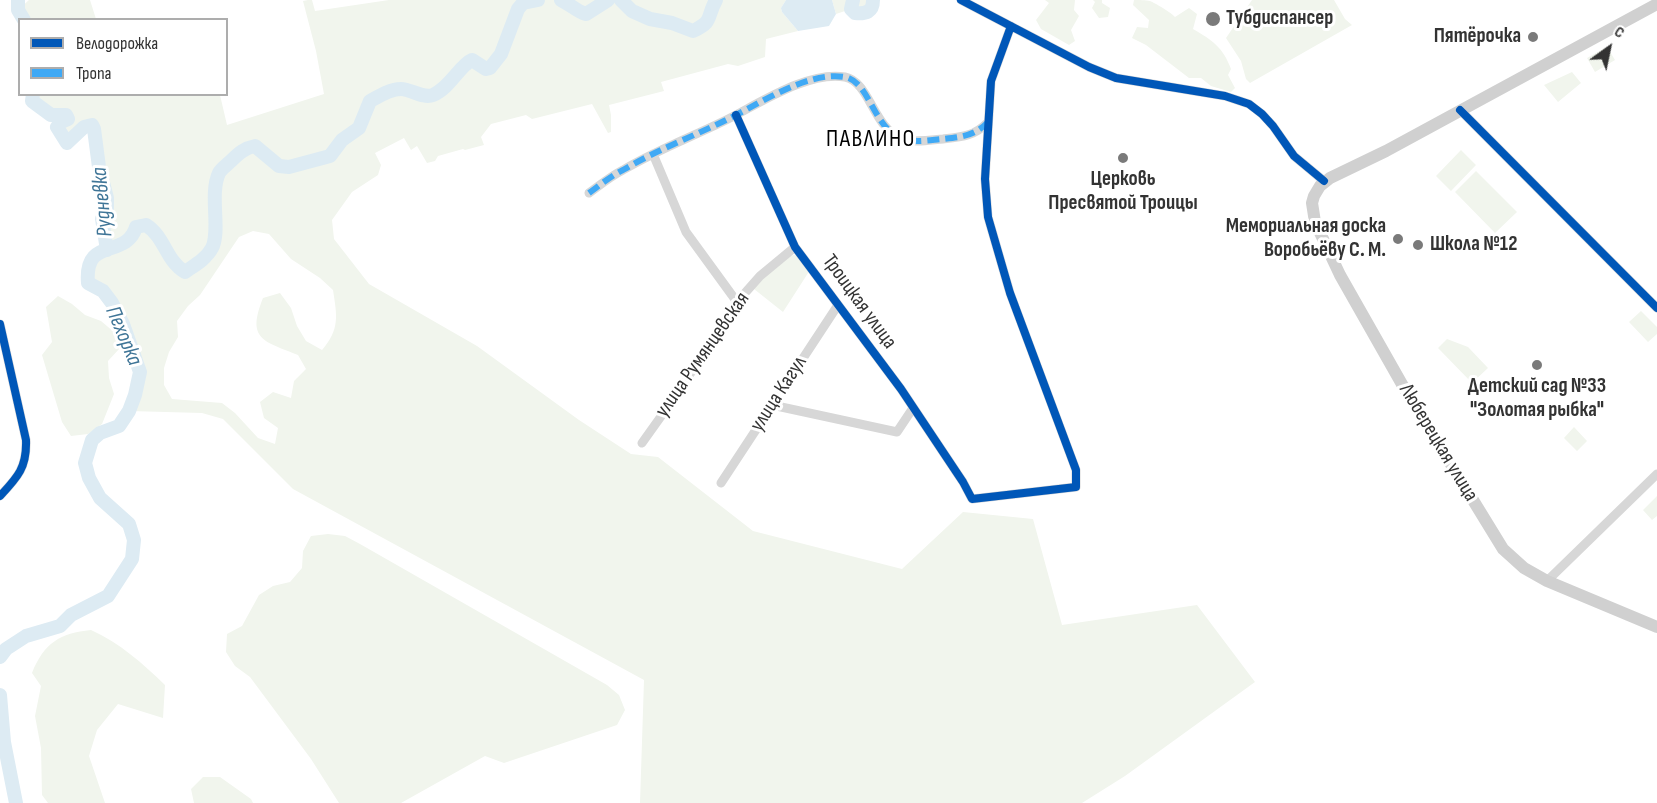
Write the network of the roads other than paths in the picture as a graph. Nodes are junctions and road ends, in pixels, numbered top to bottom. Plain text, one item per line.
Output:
1 (961, 0) edge
2 (1657, 4) edge
3 (1011, 26) junction
4 (1460, 110) junction
5 (736, 115) junction
6 (988, 122) junction
7 (653, 154) junction
8 (1324, 181) junction
9 (589, 193) dead end
10 (795, 247) junction
11 (737, 302) junction
12 (838, 305) junction
13 (1657, 308) edge
14 (0, 324) edge
15 (772, 405) junction
16 (914, 408) junction
17 (642, 443) dead end
18 (1657, 474) edge
19 (721, 483) dead end
20 (0, 496) edge
21 (1547, 580) junction
22 (1657, 627) edge

1 - 3 street
2 - 4 main road
3 - 6 street
3 - 8 street
4 - 8 main road
4 - 13 street
5 - 6 street
5 - 7 street
5 - 10 street, Троицкая улица
6 - 16 street, Троицкая улица
7 - 9 street
7 - 11 street
8 - 21 main road, Люберецкая улица
10 - 11 street, улица Румянцевская
10 - 12 street, Троицкая улица
11 - 17 street, улица Румянцевская
12 - 15 street, улица Кагул
12 - 16 street, Троицкая улица
14 - 20 street
15 - 16 street
15 - 19 street, улица Кагул
18 - 21 street
21 - 22 main road, Люберецкая улица

